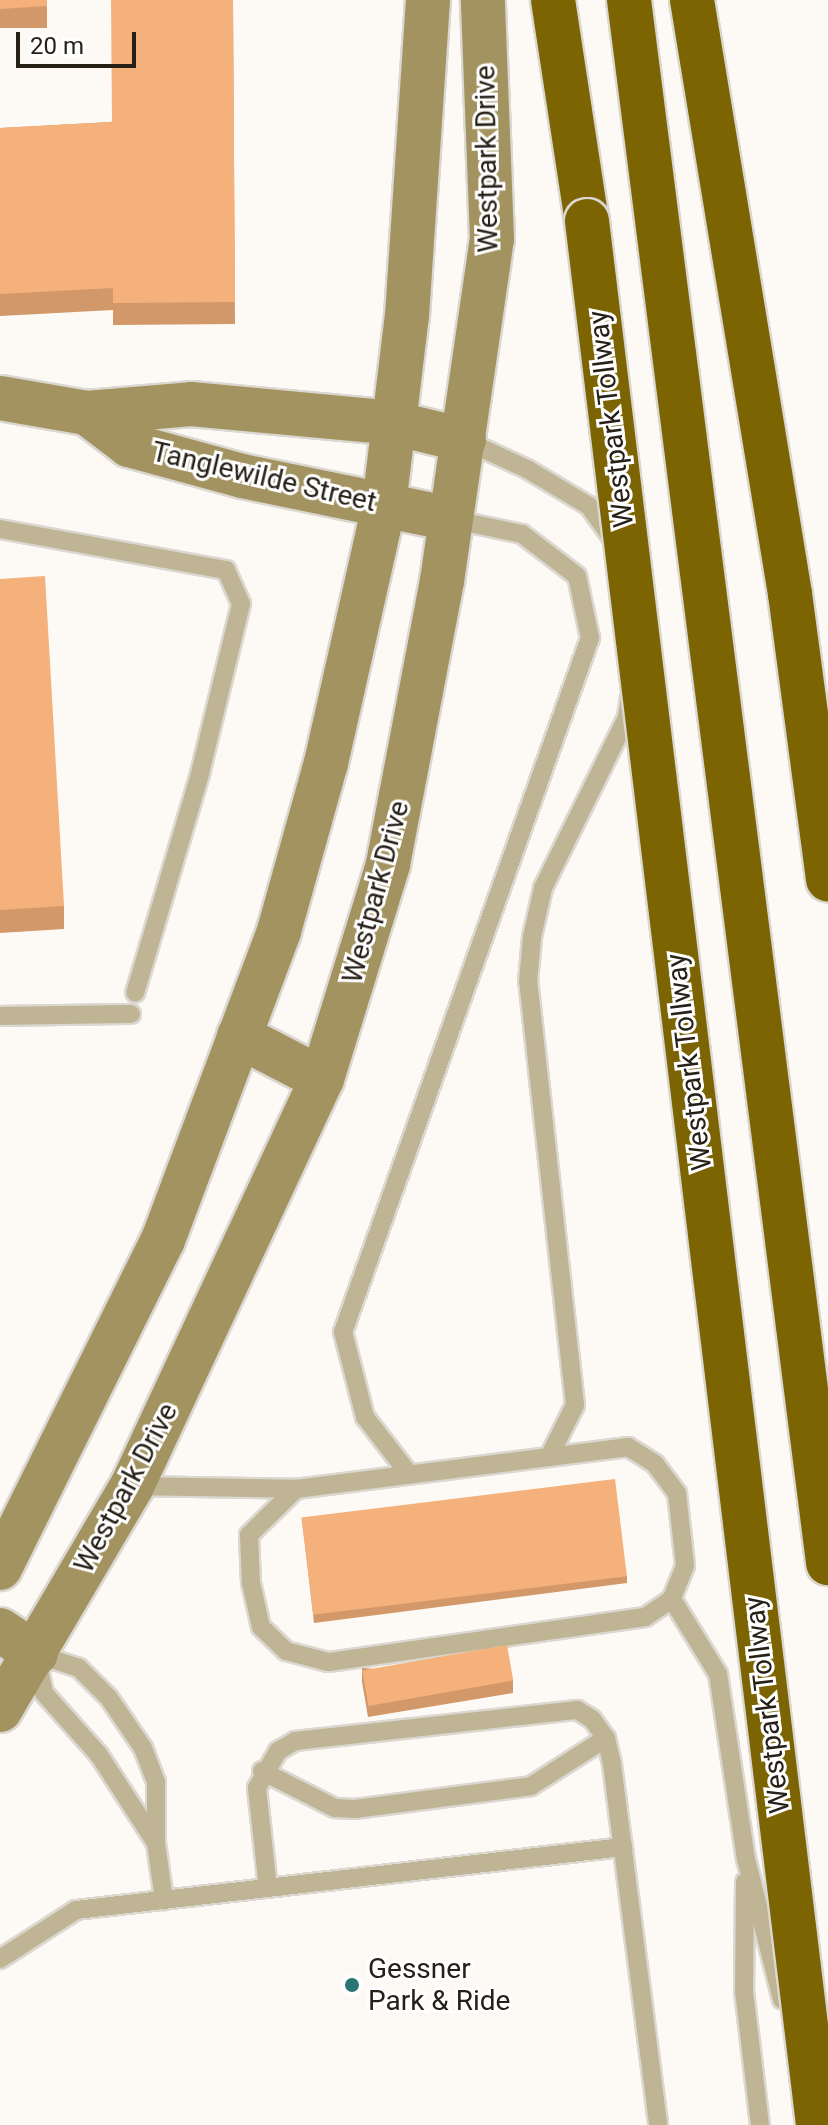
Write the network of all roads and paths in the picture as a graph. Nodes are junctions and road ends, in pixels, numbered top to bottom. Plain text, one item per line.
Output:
1 (428, 0) edge
2 (483, 0) edge
3 (553, 0) edge
4 (629, 0) edge
5 (692, 0) edge
6 (0, 398) edge
7 (87, 413) junction
8 (394, 423) junction
9 (464, 440) junction
10 (384, 505) junction
11 (451, 519) junction
12 (0, 529) edge
13 (828, 879) edge
14 (135, 993) dead end
15 (131, 1014) dead end
16 (0, 1016) edge
17 (239, 1036) junction
18 (322, 1079) junction
19 (549, 1457) junction
20 (409, 1474) junction
21 (132, 1486) junction
22 (296, 1489) junction
23 (828, 1563) edge
24 (0, 1568) edge
25 (672, 1599) junction
26 (0, 1630) edge
27 (36, 1654) junction
28 (0, 1710) edge
29 (606, 1738) junction
30 (262, 1771) junction
31 (156, 1843) junction
32 (623, 1847) junction
33 (746, 1859) junction
34 (268, 1888) junction
35 (164, 1900) junction
36 (0, 1959) edge
37 (658, 2125) edge
38 (760, 2125) edge
39 (799, 2125) edge
40 (818, 2125) edge

1 - 8 main road
2 - 9 main road, Westpark Drive
3 - 40 highway, Westpark Tollway, bridge
4 - 23 highway
5 - 13 highway
6 - 7 main road, Tanglewilde Street
7 - 8 main road, Tanglewilde Street
7 - 10 main road, Tanglewilde Street
8 - 9 main road, Tanglewilde Street
8 - 10 main road
9 - 11 main road, Westpark Drive
9 - 19 lane
10 - 11 main road, Tanglewilde Street
10 - 17 main road
11 - 18 main road, Westpark Drive
11 - 20 lane
12 - 14 lane
15 - 16 lane
17 - 18 main road
17 - 24 main road
18 - 21 main road, Westpark Drive
19 - 20 lane
19 - 25 lane
20 - 22 lane
21 - 22 lane
21 - 27 main road, Westpark Drive
22 - 25 lane
25 - 33 lane
26 - 27 main road
27 - 28 main road, Westpark Drive
27 - 31 lane
27 - 31 lane
29 - 30 lane
29 - 30 lane
29 - 32 lane
30 - 34 lane
31 - 35 lane
32 - 34 lane
32 - 37 lane
33 - 38 lane
33 - 39 lane
34 - 35 lane
35 - 36 lane

